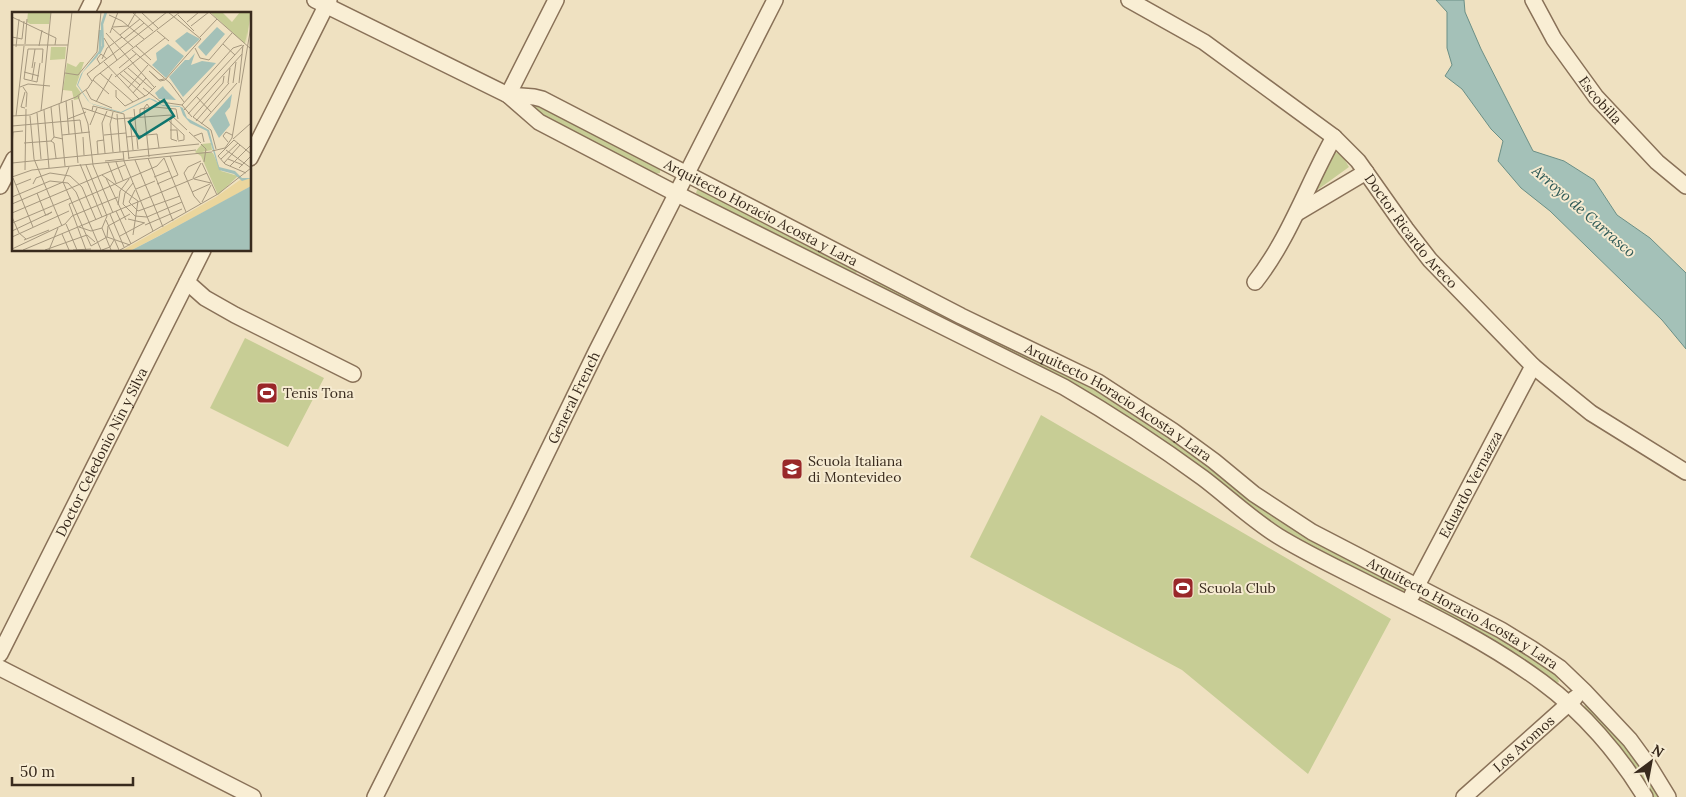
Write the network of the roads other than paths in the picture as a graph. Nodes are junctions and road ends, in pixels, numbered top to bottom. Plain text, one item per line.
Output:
1 (93, 0) edge
2 (556, 0) edge
3 (774, 0) edge
4 (1129, 0) edge
5 (1534, 0) edge
6 (323, 2) edge
7 (87, 12) edge
8 (508, 95) junction
9 (1334, 137) junction
10 (251, 156) edge
11 (12, 163) edge
12 (1366, 172) junction
13 (686, 173) junction
14 (0, 186) edge
15 (1686, 186) edge
16 (675, 193) junction
17 (1297, 213) junction
18 (203, 251) edge
19 (872, 269) junction
20 (187, 282) junction
21 (1255, 282) dead end
22 (863, 286) junction
23 (1533, 366) junction
24 (354, 374) dead end
25 (1686, 472) edge
26 (1417, 586) junction
27 (1408, 604) junction
28 (0, 654) edge
29 (0, 668) edge
30 (1584, 691) junction
31 (1568, 704) junction
32 (253, 797) edge
33 (375, 797) edge
34 (1464, 797) edge
35 (1645, 797) edge
36 (1668, 797) edge

1 - 7 street
2 - 8 street
3 - 13 street, General French
4 - 9 street, Doctor Ricardo Areco
5 - 15 street, Escobilla
6 - 8 street, Arquitecto Horacio Acosta y Lara
6 - 10 street
8 - 13 street, Arquitecto Horacio Acosta y Lara
8 - 16 street, Arquitecto Horacio Acosta y Lara
9 - 12 street, Doctor Ricardo Areco
9 - 17 street
11 - 14 street
12 - 17 street
12 - 23 street, Doctor Ricardo Areco
13 - 16 street, General French
13 - 19 street, Arquitecto Horacio Acosta y Lara
16 - 22 street, Arquitecto Horacio Acosta y Lara
16 - 33 street, General French
17 - 21 street
18 - 20 street, Doctor Celedonio Nin y Silva
19 - 22 street
19 - 26 street, Arquitecto Horacio Acosta y Lara
20 - 24 street
20 - 28 street, Doctor Celedonio Nin y Silva
22 - 27 street, Arquitecto Horacio Acosta y Lara
23 - 25 street, Doctor Ricardo Areco
23 - 26 street, Eduardo Vernazza
26 - 27 street, Eduardo Vernazza
26 - 30 street, Arquitecto Horacio Acosta y Lara
27 - 31 street, Arquitecto Horacio Acosta y Lara
29 - 32 street
30 - 31 street, Los Aromos
30 - 36 street, Arquitecto Horacio Acosta y Lara
31 - 34 street, Los Aromos
31 - 35 street, Arquitecto Horacio Acosta y Lara

